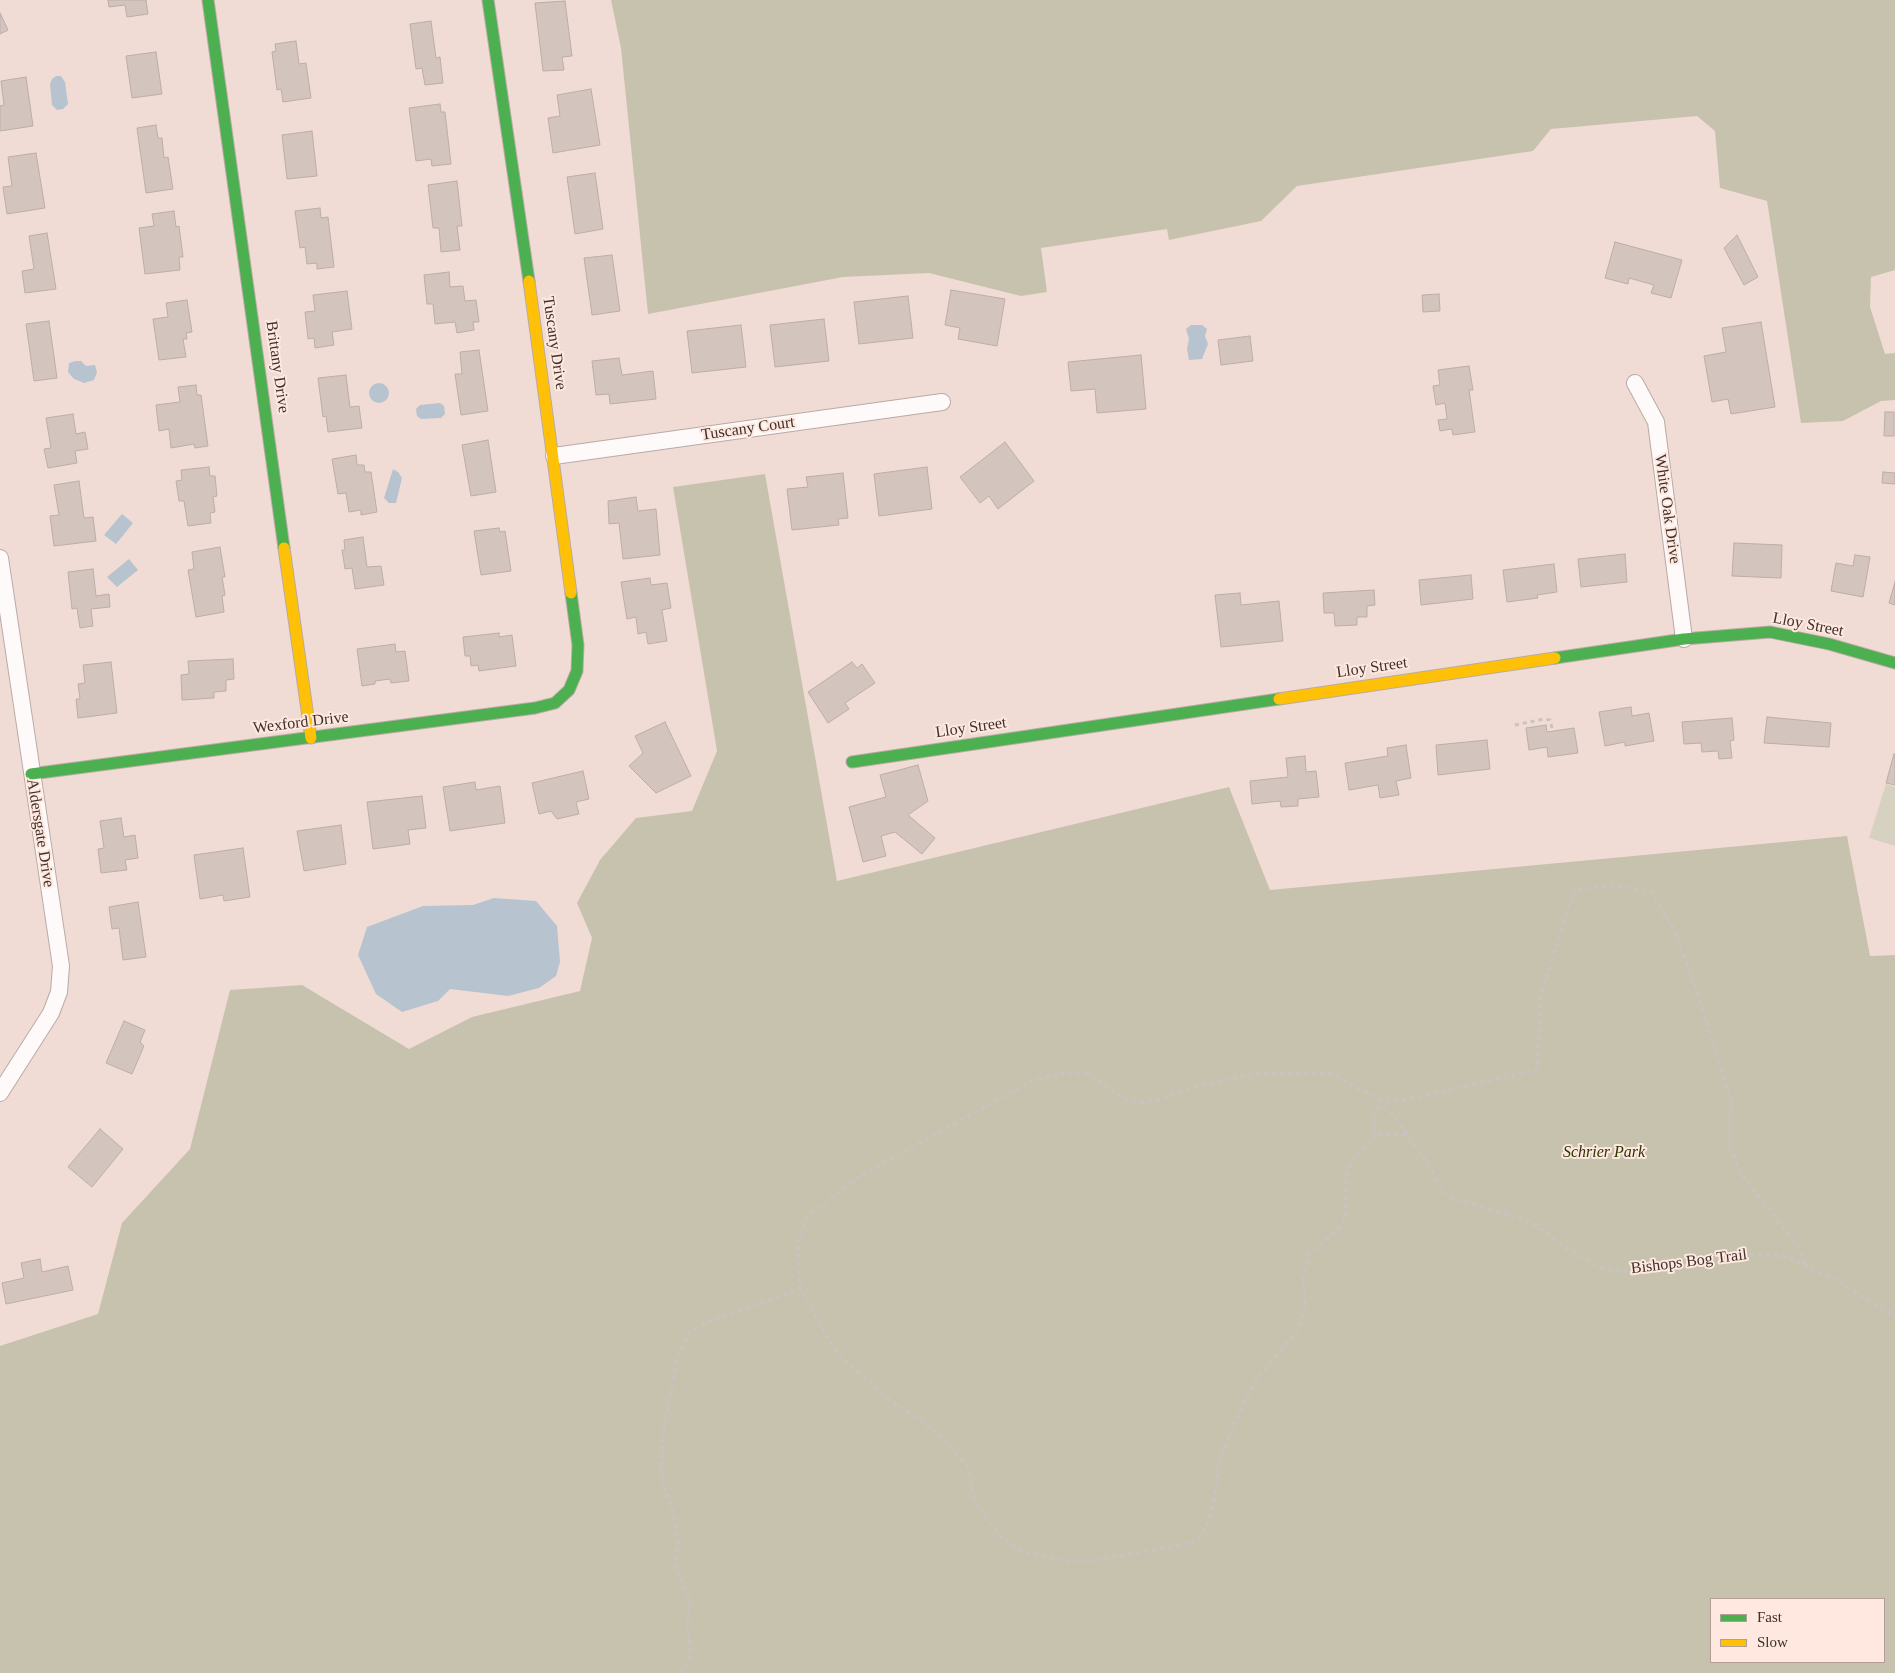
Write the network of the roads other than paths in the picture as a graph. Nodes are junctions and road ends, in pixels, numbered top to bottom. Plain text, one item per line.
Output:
1 (208, 0) edge
2 (488, 0) edge
3 (1635, 383) dead end
4 (942, 402) dead end
5 (554, 456) junction
6 (0, 558) edge
7 (1684, 640) junction
8 (1895, 663) edge
9 (569, 690) joint
10 (311, 738) junction
11 (852, 762) dead end
12 (31, 774) junction
13 (0, 1093) edge

1 - 10 street, Brittany Drive
2 - 5 street, Tuscany Drive
3 - 7 street, White Oak Drive
4 - 5 street, Tuscany Court
5 - 9 street, Tuscany Drive
6 - 12 street, Aldersgate Drive
7 - 8 street, Lloy Street
7 - 11 street, Lloy Street
9 - 10 street, Wexford Drive
10 - 12 street, Wexford Drive
12 - 13 street, Aldersgate Drive

